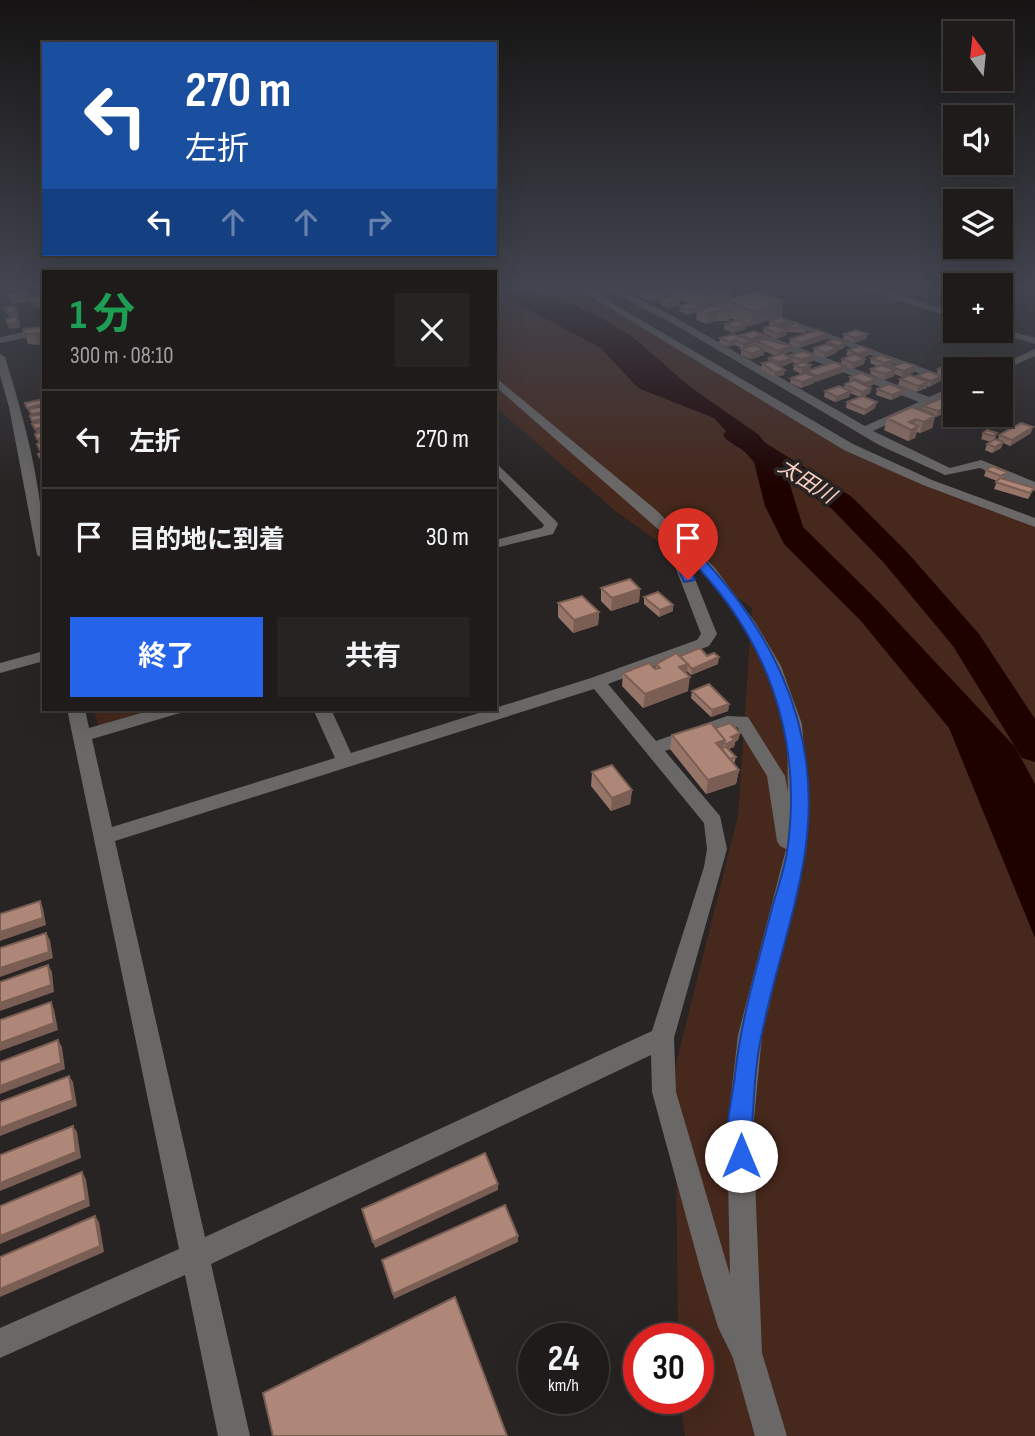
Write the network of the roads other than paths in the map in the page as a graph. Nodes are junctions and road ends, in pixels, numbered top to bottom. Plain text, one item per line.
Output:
1 (690, 353) edge
2 (730, 353) edge
3 (804, 353) edge
4 (868, 353) edge
5 (1033, 353) edge
6 (0, 357) edge
7 (1013, 362) edge
8 (497, 382) edge
9 (943, 382) edge
10 (943, 394) edge
11 (928, 401) junction
12 (13, 403) edge
13 (864, 431) junction
14 (497, 468) edge
15 (1035, 487) edge
16 (39, 508) edge
17 (1035, 523) edge
18 (673, 534) junction
19 (42, 536) edge
20 (497, 544) edge
21 (42, 656) edge
22 (0, 667) edge
23 (597, 682) junction
24 (497, 708) edge
25 (76, 711) edge
26 (167, 711) edge
27 (323, 711) edge
28 (484, 711) edge
29 (464, 716) edge
30 (82, 736) junction
31 (655, 748) junction
32 (346, 762) junction
33 (105, 837) junction
34 (797, 844) junction
35 (662, 1038) junction
36 (196, 1256) junction
37 (0, 1343) edge
38 (747, 1353) junction
39 (234, 1436) edge
40 (771, 1436) edge

1 - 17 street
2 - 13 street
3 - 11 street
4 - 9 street
5 - 7 street
6 - 12 street
8 - 18 street
10 - 11 street
11 - 13 street
12 - 16 street
13 - 15 street
14 - 20 street
16 - 19 street
18 - 23 street
18 - 34 street
21 - 22 street
23 - 24 street
23 - 31 street
25 - 30 street
26 - 30 street
27 - 32 street
28 - 29 street
29 - 32 street
30 - 33 street
31 - 34 street
31 - 35 street
32 - 33 street
33 - 36 street
34 - 38 street
35 - 36 street
35 - 38 street
36 - 37 street
36 - 39 street
38 - 40 street

